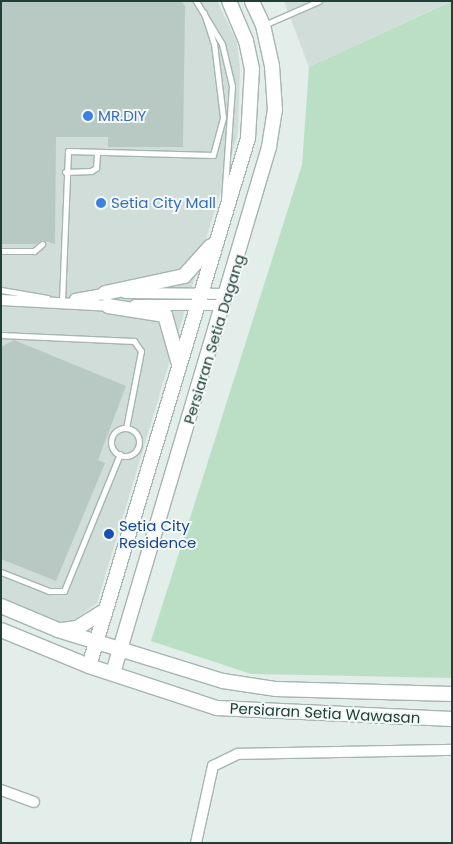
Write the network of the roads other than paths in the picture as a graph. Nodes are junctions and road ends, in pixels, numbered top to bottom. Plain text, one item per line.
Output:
1 (196, 1) edge
2 (229, 1) edge
3 (252, 1) edge
4 (303, 1) edge
5 (319, 1) edge
6 (306, 7) junction
7 (204, 12) junction
8 (263, 25) junction
9 (97, 152) junction
10 (64, 172) junction
11 (223, 214) junction
12 (215, 242) junction
13 (42, 244) dead end
14 (1, 251) edge
15 (1, 290) edge
16 (106, 299) junction
17 (198, 299) junction
18 (226, 299) junction
19 (2, 301) edge
20 (64, 301) junction
21 (1, 335) edge
22 (179, 364) junction
23 (126, 428) junction
24 (120, 454) junction
25 (1, 572) edge
26 (1, 606) edge
27 (106, 610) junction
28 (129, 621) junction
29 (1, 630) edge
30 (58, 630) junction
31 (97, 643) junction
32 (121, 650) junction
33 (141, 656) junction
34 (89, 666) junction
35 (113, 673) junction
36 (452, 694) edge
37 (452, 719) edge
38 (452, 750) edge
39 (1, 790) edge
40 (34, 802) dead end
41 (196, 843) edge

1 - 7 lane
2 - 11 street, Persiaran Setia Dagang
3 - 8 street, Persiaran Setia Dagang
4 - 6 lane
5 - 6 lane
6 - 8 lane
7 - 9 lane
7 - 11 lane
8 - 18 street, Persiaran Setia Dagang
9 - 10 lane
9 - 10 lane
10 - 20 lane
11 - 12 street, Persiaran Setia Dagang
12 - 16 street
12 - 17 street, Persiaran Setia Dagang
13 - 14 lane
15 - 20 lane
16 - 17 street
16 - 20 street
16 - 22 street
17 - 18 street
17 - 22 street, Persiaran Setia Dagang
18 - 28 street, Persiaran Setia Dagang
19 - 20 street
21 - 23 lane
22 - 27 street, Persiaran Setia Dagang
23 - 24 lane
23 - 24 lane
24 - 25 lane
26 - 30 street, Persiaran Setia Wawasan
27 - 30 street
27 - 31 street, Persiaran Setia Dagang
28 - 32 street, Persiaran Setia Dagang
28 - 33 street
29 - 34 street, Persiaran Setia Wawasan
30 - 31 street, Persiaran Setia Wawasan
31 - 32 street, Persiaran Setia Wawasan
31 - 34 street, Persiaran Setia Dagang
32 - 33 street, Persiaran Setia Wawasan
32 - 35 street, Persiaran Setia Dagang
33 - 36 street, Persiaran Setia Wawasan
34 - 35 street, Persiaran Setia Wawasan
35 - 37 street, Persiaran Setia Wawasan
38 - 41 street
39 - 40 street

